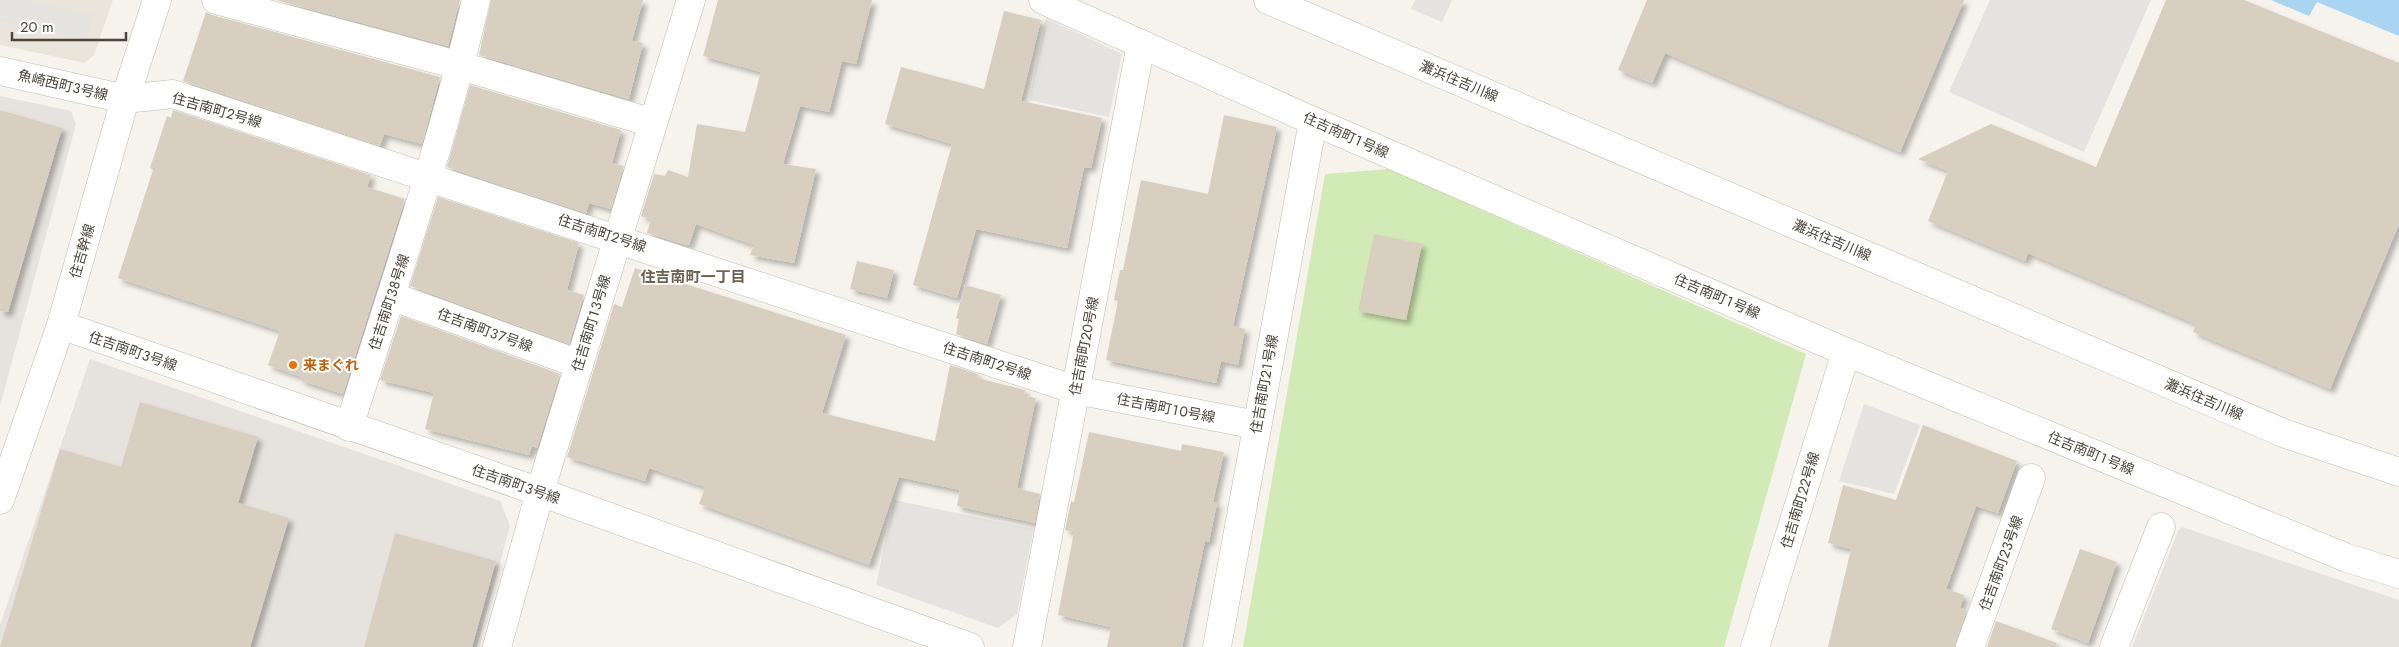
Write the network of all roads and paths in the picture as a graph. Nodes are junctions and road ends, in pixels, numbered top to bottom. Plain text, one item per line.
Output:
1 (157, 0) edge
2 (216, 0) edge
3 (476, 0) edge
4 (691, 0) edge
5 (1043, 0) edge
6 (1268, 0) edge
7 (1141, 44) junction
8 (461, 66) junction
9 (0, 71) edge
10 (125, 100) junction
11 (1313, 121) junction
12 (653, 123) junction
13 (430, 177) junction
14 (617, 238) junction
15 (391, 296) junction
16 (61, 325) junction
17 (1846, 352) junction
18 (579, 364) junction
19 (1076, 390) junction
20 (1257, 425) junction
21 (349, 427) junction
22 (2399, 472) edge
23 (2031, 478) dead end
24 (540, 492) junction
25 (0, 500) edge
26 (2161, 527) dead end
27 (2399, 574) edge
28 (497, 647) edge
29 (970, 647) edge
30 (1027, 647) edge
31 (1217, 647) edge
32 (1755, 647) edge
33 (1970, 647) edge
34 (2114, 647) edge

1 - 10 street, 住吉幹線
2 - 8 street
3 - 8 street, 住吉南町３８号線
4 - 12 street, 住吉南町１３号線
5 - 7 street, 住吉南町１号線
6 - 22 street, 灘浜住吉川線
7 - 11 street, 住吉南町１号線
7 - 19 street, 住吉南町２０号線
8 - 12 street
8 - 13 street, 住吉南町３８号線
9 - 10 street, 魚崎西町３号線
10 - 13 street, 住吉南町２号線
10 - 16 street, 住吉幹線
11 - 17 street, 住吉南町１号線
11 - 20 street, 住吉南町２１号線
12 - 14 street, 住吉南町１３号線
13 - 14 street, 住吉南町２号線
13 - 15 street, 住吉南町３８号線
14 - 18 street, 住吉南町１３号線
14 - 19 street, 住吉南町２号線
15 - 18 street, 住吉南町３７号線
15 - 21 street, 住吉南町３８号線
16 - 21 street, 住吉南町３号線
16 - 25 street, 住吉幹線
17 - 27 street, 住吉南町１号線
17 - 32 street, 住吉南町２２号線
18 - 24 street, 住吉南町１３号線
19 - 20 street, 住吉南町１０号線
19 - 30 street, 住吉南町２０号線
20 - 31 street, 住吉南町２１号線
21 - 24 street, 住吉南町３号線
23 - 33 street, 住吉南町２３号線
24 - 28 street, 住吉南町１３号線
24 - 29 street, 住吉南町３号線
26 - 34 street

